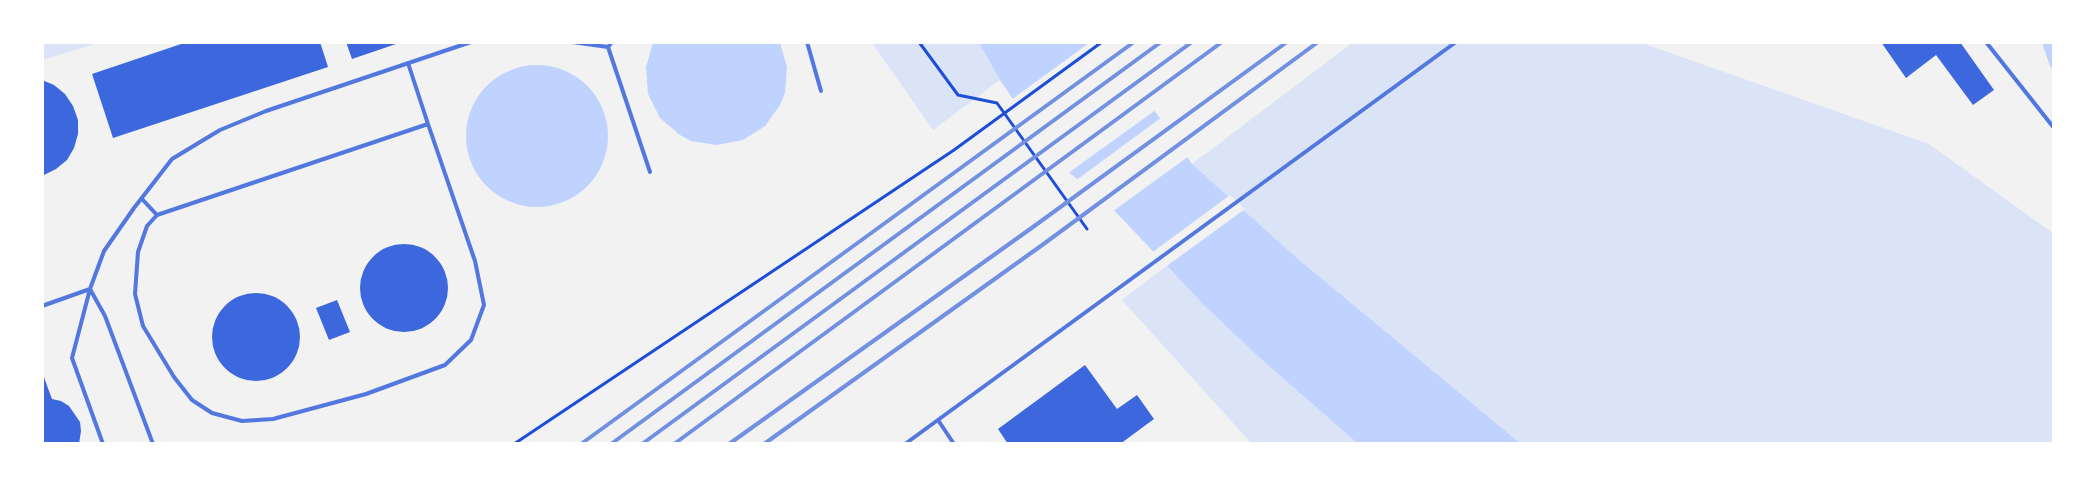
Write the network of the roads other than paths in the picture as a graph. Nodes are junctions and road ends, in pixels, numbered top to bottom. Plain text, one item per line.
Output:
1 (471, 42) edge
2 (572, 42) edge
3 (612, 42) edge
4 (807, 42) edge
5 (1456, 42) edge
6 (1986, 42) edge
7 (608, 47) junction
8 (408, 63) junction
9 (821, 91) dead end
10 (428, 124) junction
11 (2054, 128) edge
12 (650, 172) dead end
13 (142, 199) junction
14 (157, 215) junction
15 (90, 290) junction
16 (42, 306) edge
17 (938, 420) junction
18 (104, 444) edge
19 (153, 444) edge
20 (905, 444) edge
21 (954, 444) edge

1 - 8 lane
2 - 7 lane
3 - 7 lane
4 - 9 lane
5 - 17 lane
6 - 11 lane
7 - 12 lane
8 - 10 lane
8 - 13 lane
10 - 14 lane
10 - 14 lane
13 - 14 lane
13 - 15 lane
15 - 16 lane
15 - 18 lane
15 - 19 lane
17 - 20 lane
17 - 21 lane

